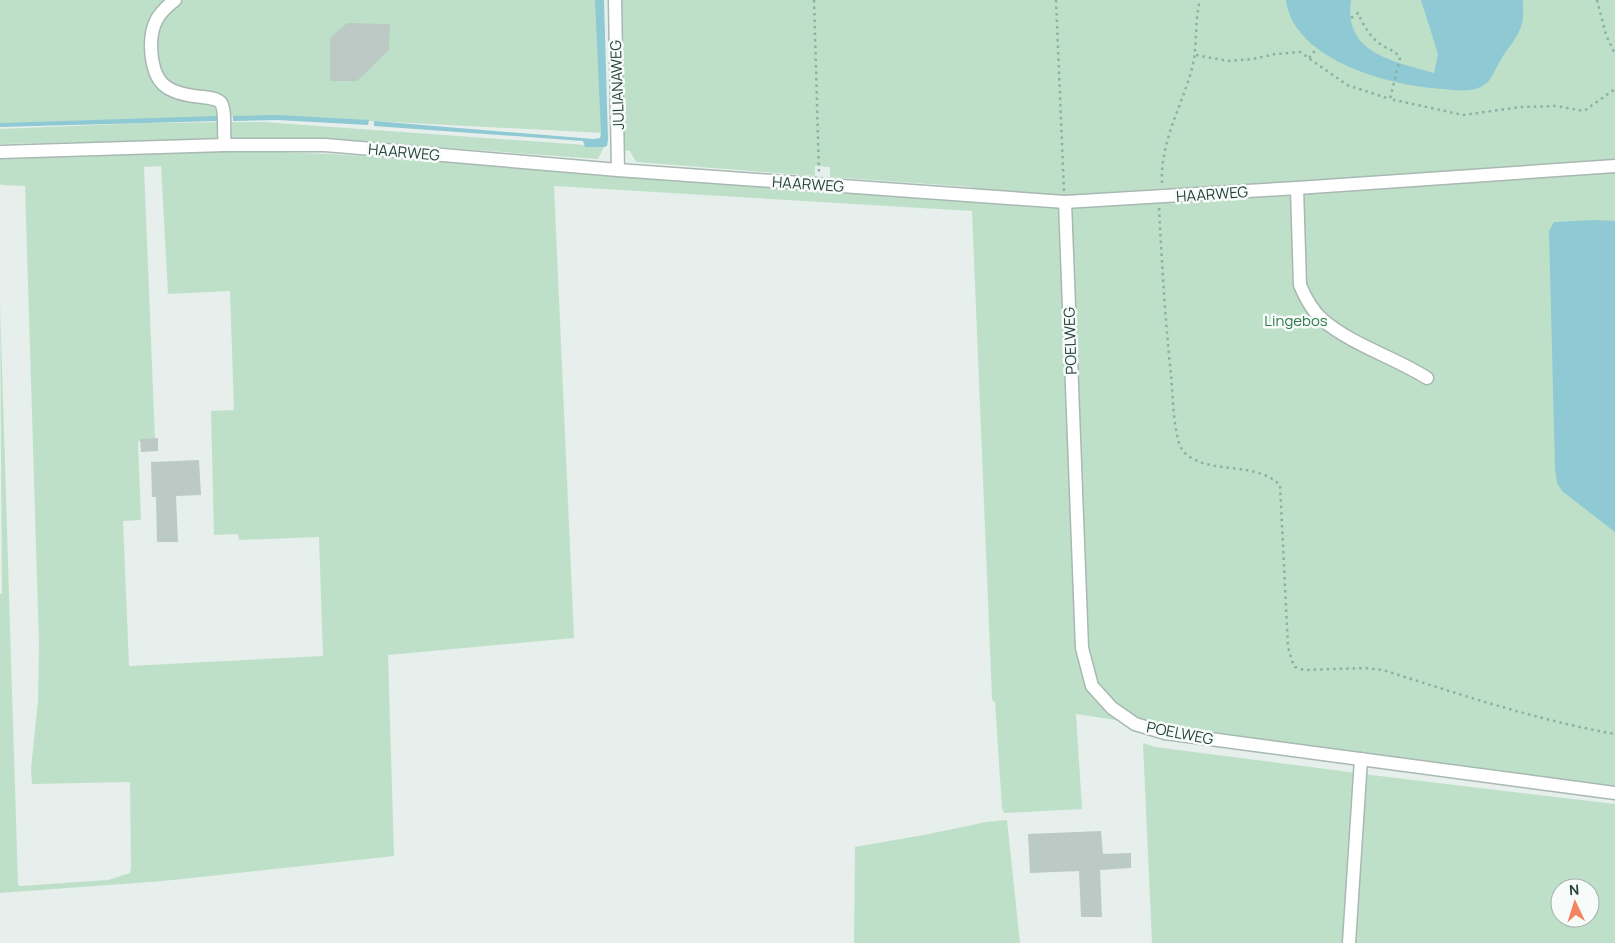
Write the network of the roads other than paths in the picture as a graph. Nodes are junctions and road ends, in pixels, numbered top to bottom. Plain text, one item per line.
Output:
1 (174, 0) edge
2 (615, 0) edge
3 (224, 145) junction
4 (0, 152) edge
5 (1615, 166) edge
6 (618, 170) junction
7 (1296, 188) junction
8 (1064, 202) junction
9 (1427, 378) dead end
10 (1361, 759) junction
11 (1615, 793) edge
12 (1349, 943) edge

1 - 3 street
2 - 6 street, JULIANAWEG
3 - 4 street, HAARWEG
3 - 6 street, HAARWEG
5 - 7 street, HAARWEG
6 - 8 street, HAARWEG
7 - 8 street, HAARWEG
7 - 9 street
8 - 10 street, POELWEG
10 - 11 street, POELWEG
10 - 12 street

